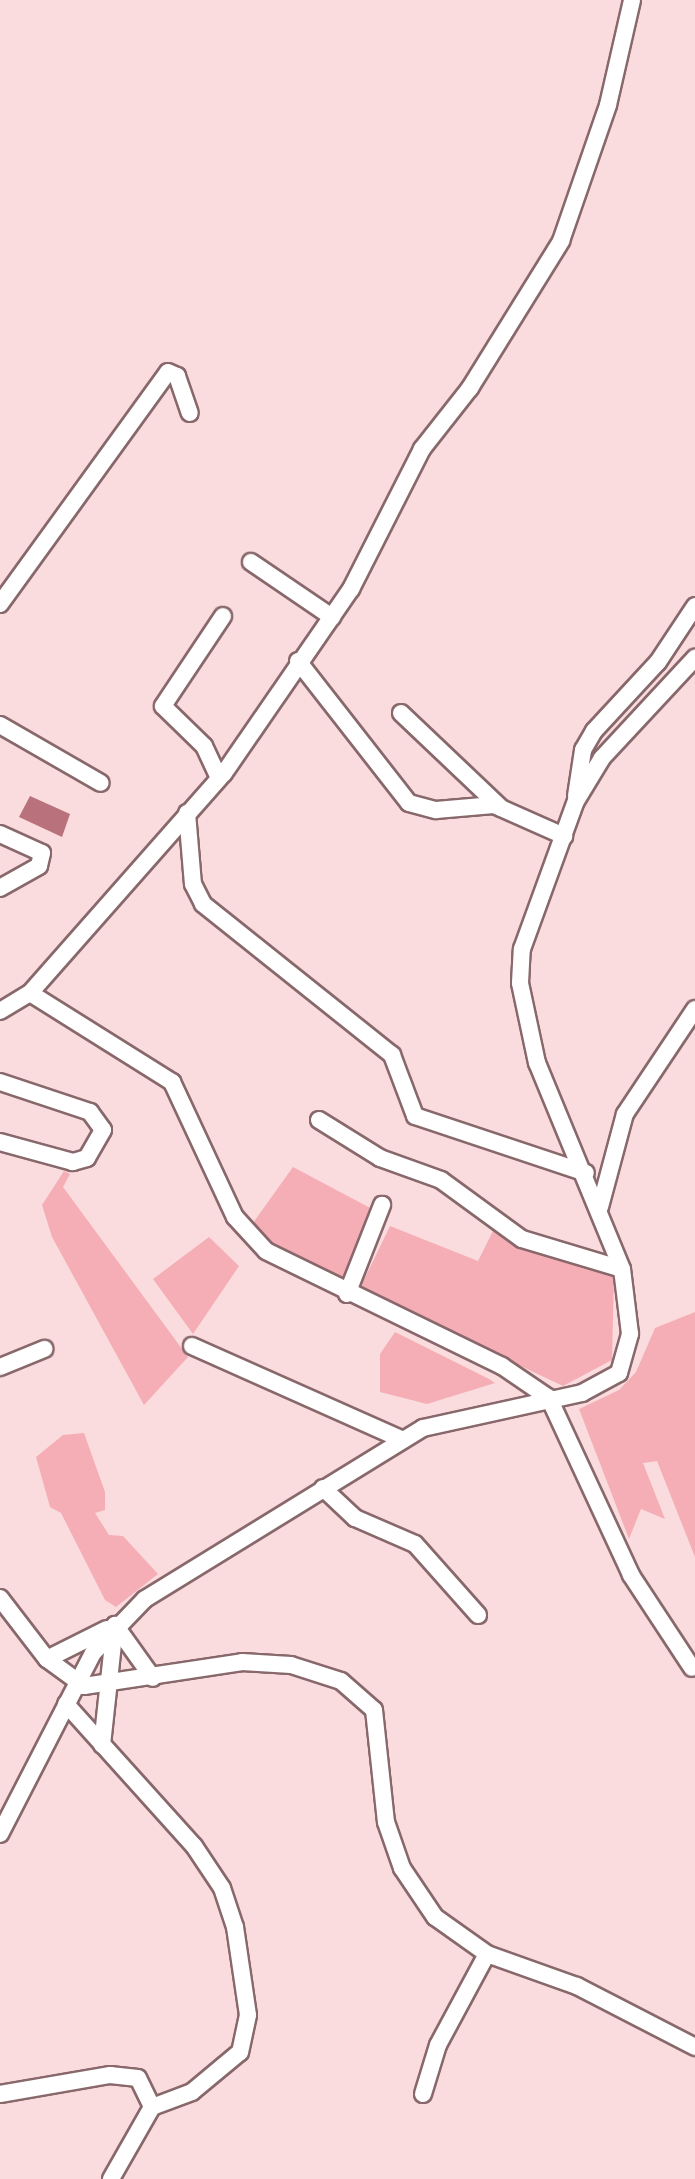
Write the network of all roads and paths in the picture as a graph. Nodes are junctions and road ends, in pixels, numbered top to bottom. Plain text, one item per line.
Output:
1 (632, 0) edge
2 (190, 413) dead end
3 (251, 562) dead end
4 (0, 604) edge
5 (695, 606) edge
6 (223, 616) dead end
7 (332, 617) junction
8 (695, 658) edge
9 (298, 661) junction
10 (401, 713) dead end
11 (0, 725) edge
12 (219, 778) junction
13 (101, 783) dead end
14 (576, 801) junction
15 (503, 810) junction
16 (187, 813) junction
17 (0, 834) edge
18 (564, 836) junction
19 (0, 888) edge
20 (30, 993) junction
21 (695, 1009) edge
22 (0, 1011) edge
23 (0, 1082) edge
24 (319, 1120) dead end
25 (0, 1142) edge
26 (586, 1173) junction
27 (382, 1205) dead end
28 (600, 1207) junction
29 (622, 1269) junction
30 (347, 1294) junction
31 (192, 1346) dead end
32 (44, 1349) dead end
33 (0, 1367) edge
34 (549, 1398) junction
35 (401, 1439) junction
36 (323, 1488) junction
37 (0, 1598) edge
38 (478, 1615) dead end
39 (115, 1625) junction
40 (47, 1659) junction
41 (692, 1668) dead end
42 (153, 1678) junction
43 (77, 1684) junction
44 (105, 1687) junction
45 (66, 1704) junction
46 (102, 1745) junction
47 (0, 1834) edge
48 (487, 1954) junction
49 (695, 2047) edge
50 (0, 2094) edge
51 (423, 2094) dead end
52 (152, 2107) junction
53 (111, 2179) edge

1 - 7 street
2 - 4 street
3 - 7 street
5 - 14 street
6 - 12 street
7 - 9 street
8 - 14 street
9 - 12 street
9 - 15 street
10 - 15 street
11 - 13 street
12 - 16 street
14 - 18 street
15 - 18 street
16 - 20 street
16 - 26 street
17 - 19 street
18 - 26 street
20 - 22 street
20 - 30 street
21 - 28 street
23 - 25 street
24 - 29 street
26 - 28 street
27 - 30 street
28 - 29 street
29 - 34 street
30 - 34 street
31 - 35 street
32 - 33 street
34 - 35 street
34 - 41 street
35 - 36 street
36 - 38 street
36 - 39 street
37 - 40 street
39 - 40 street
39 - 42 street
39 - 43 street
39 - 44 street
40 - 43 street
42 - 44 street
42 - 48 street
43 - 44 street
43 - 45 street
44 - 46 street
45 - 46 street
45 - 47 street
46 - 52 street
48 - 49 street
48 - 51 street
50 - 52 street
52 - 53 street

